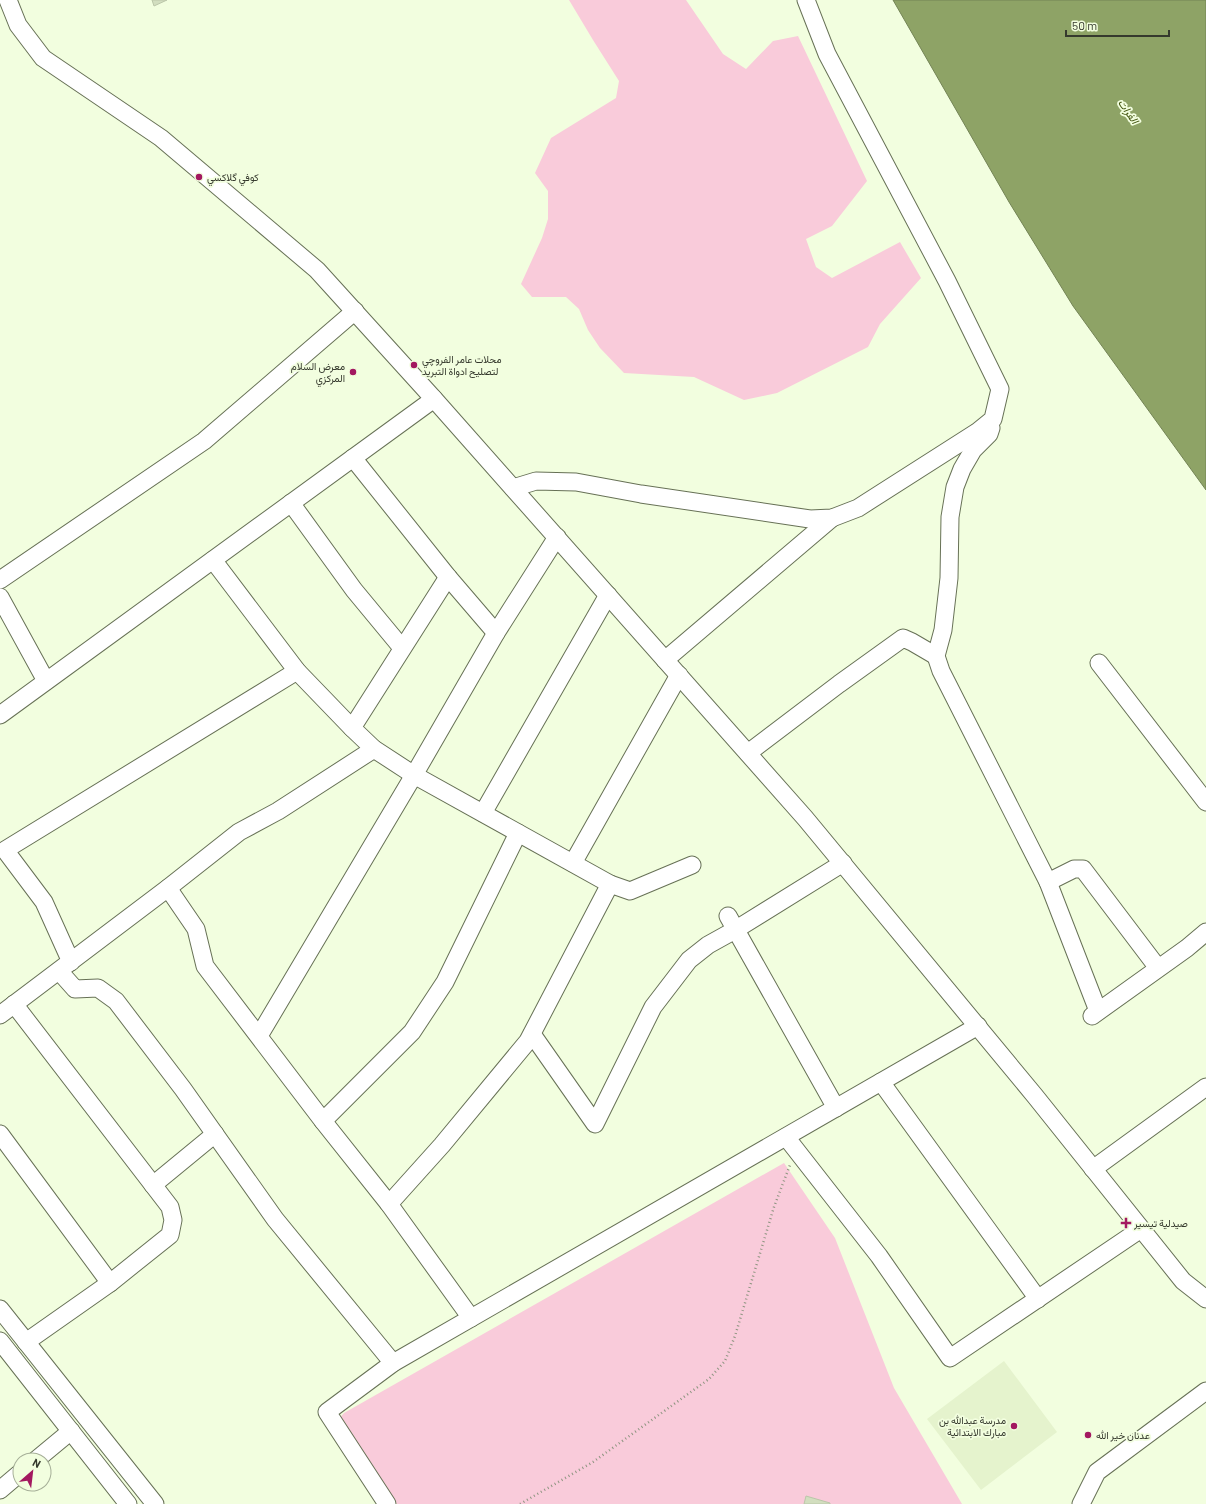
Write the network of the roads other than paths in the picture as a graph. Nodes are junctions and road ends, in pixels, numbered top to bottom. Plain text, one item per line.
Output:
1 (8, 0) edge
2 (806, 0) edge
3 (355, 311) junction
4 (434, 399) junction
5 (993, 419) junction
6 (353, 458) junction
7 (513, 488) junction
8 (291, 502) junction
9 (832, 518) junction
10 (557, 537) junction
11 (213, 560) junction
12 (448, 577) junction
13 (0, 580) edge
14 (608, 595) junction
15 (0, 598) edge
16 (496, 633) junction
17 (402, 648) junction
18 (936, 656) junction
19 (665, 660) junction
20 (1099, 663) dead end
21 (297, 670) junction
22 (679, 675) junction
23 (46, 681) junction
24 (0, 715) edge
25 (352, 728) junction
26 (374, 749) junction
27 (748, 753) junction
28 (414, 775) junction
29 (1206, 802) edge
30 (482, 813) junction
31 (518, 833) junction
32 (2, 849) edge
33 (573, 863) junction
34 (842, 863) junction
35 (692, 865) dead end
36 (1048, 882) junction
37 (610, 884) junction
38 (168, 888) junction
39 (732, 923) junction
40 (1206, 932) edge
41 (65, 967) junction
42 (1158, 968) junction
43 (14, 1004) junction
44 (0, 1015) edge
45 (978, 1026) junction
46 (532, 1034) junction
47 (259, 1036) junction
48 (881, 1082) junction
49 (1206, 1088) edge
50 (836, 1108) junction
51 (323, 1121) junction
52 (0, 1134) edge
53 (215, 1134) junction
54 (790, 1143) junction
55 (1093, 1169) junction
56 (153, 1185) junction
57 (389, 1204) junction
58 (1141, 1229) junction
59 (110, 1283) junction
60 (1038, 1299) junction
61 (1206, 1299) edge
62 (0, 1309) edge
63 (471, 1318) junction
64 (0, 1341) edge
65 (26, 1342) junction
66 (393, 1363) junction
67 (1206, 1391) edge
68 (71, 1431) junction
69 (46, 1452) edge
70 (12, 1480) edge
71 (0, 1490) edge
72 (128, 1504) edge
73 (155, 1504) edge
74 (387, 1504) edge
75 (1081, 1504) edge

1 - 3 street
2 - 5 street
3 - 4 street
3 - 13 street
4 - 6 street
4 - 7 street
5 - 9 street
5 - 18 street
6 - 8 street
6 - 12 street
7 - 9 street
7 - 10 street
8 - 11 street
8 - 17 street
9 - 19 street
10 - 14 street
10 - 16 street
11 - 21 street
11 - 23 street
12 - 16 street
12 - 17 street
14 - 19 street
14 - 30 street
15 - 23 street
16 - 28 street
17 - 25 street
18 - 27 street
18 - 36 street
19 - 22 street
20 - 29 street
21 - 25 street
21 - 32 street
22 - 27 street
22 - 33 street
23 - 24 street
25 - 26 street
26 - 28 street
26 - 38 street
27 - 34 street
28 - 30 street
28 - 47 street
30 - 31 street
31 - 33 street
31 - 51 street
32 - 41 street
33 - 37 street
34 - 39 street
34 - 45 street
35 - 37 street
36 - 42 street
36 - 42 street
37 - 46 street
38 - 41 street
38 - 47 street
39 - 46 street
39 - 50 street
40 - 42 street
41 - 43 street
41 - 53 street
43 - 44 street
43 - 56 street
45 - 48 street
45 - 55 street
46 - 57 street
47 - 51 street
48 - 50 street
48 - 60 street
49 - 55 street
50 - 54 street
51 - 57 street
52 - 59 street
53 - 56 street
53 - 66 street
54 - 60 street
54 - 63 street
55 - 58 street
56 - 59 street
57 - 63 street
58 - 60 street
58 - 61 street
59 - 65 street
62 - 65 street
63 - 66 street
64 - 68 street
65 - 73 street
66 - 74 street
67 - 75 street
68 - 69 street
68 - 72 street
70 - 71 street

